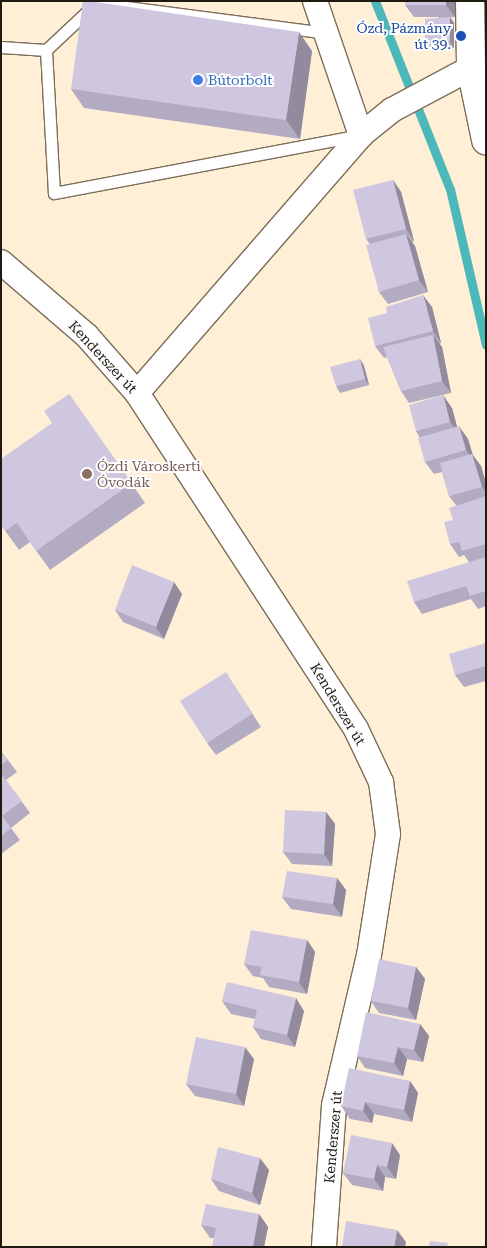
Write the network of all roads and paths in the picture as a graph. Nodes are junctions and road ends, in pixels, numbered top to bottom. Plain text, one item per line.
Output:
1 (315, 1) edge
2 (470, 1) edge
3 (326, 33) junction
4 (1, 46) edge
5 (46, 50) junction
6 (471, 68) junction
7 (361, 135) junction
8 (486, 140) edge
9 (1, 262) edge
10 (138, 393) junction
11 (324, 1247) edge

1 - 3 street
2 - 6 main road
3 - 5 lane
3 - 7 street
4 - 5 lane
5 - 7 lane
6 - 7 street
6 - 8 main road
7 - 10 street
9 - 10 street, Kenderszer út
10 - 11 street, Kenderszer út

